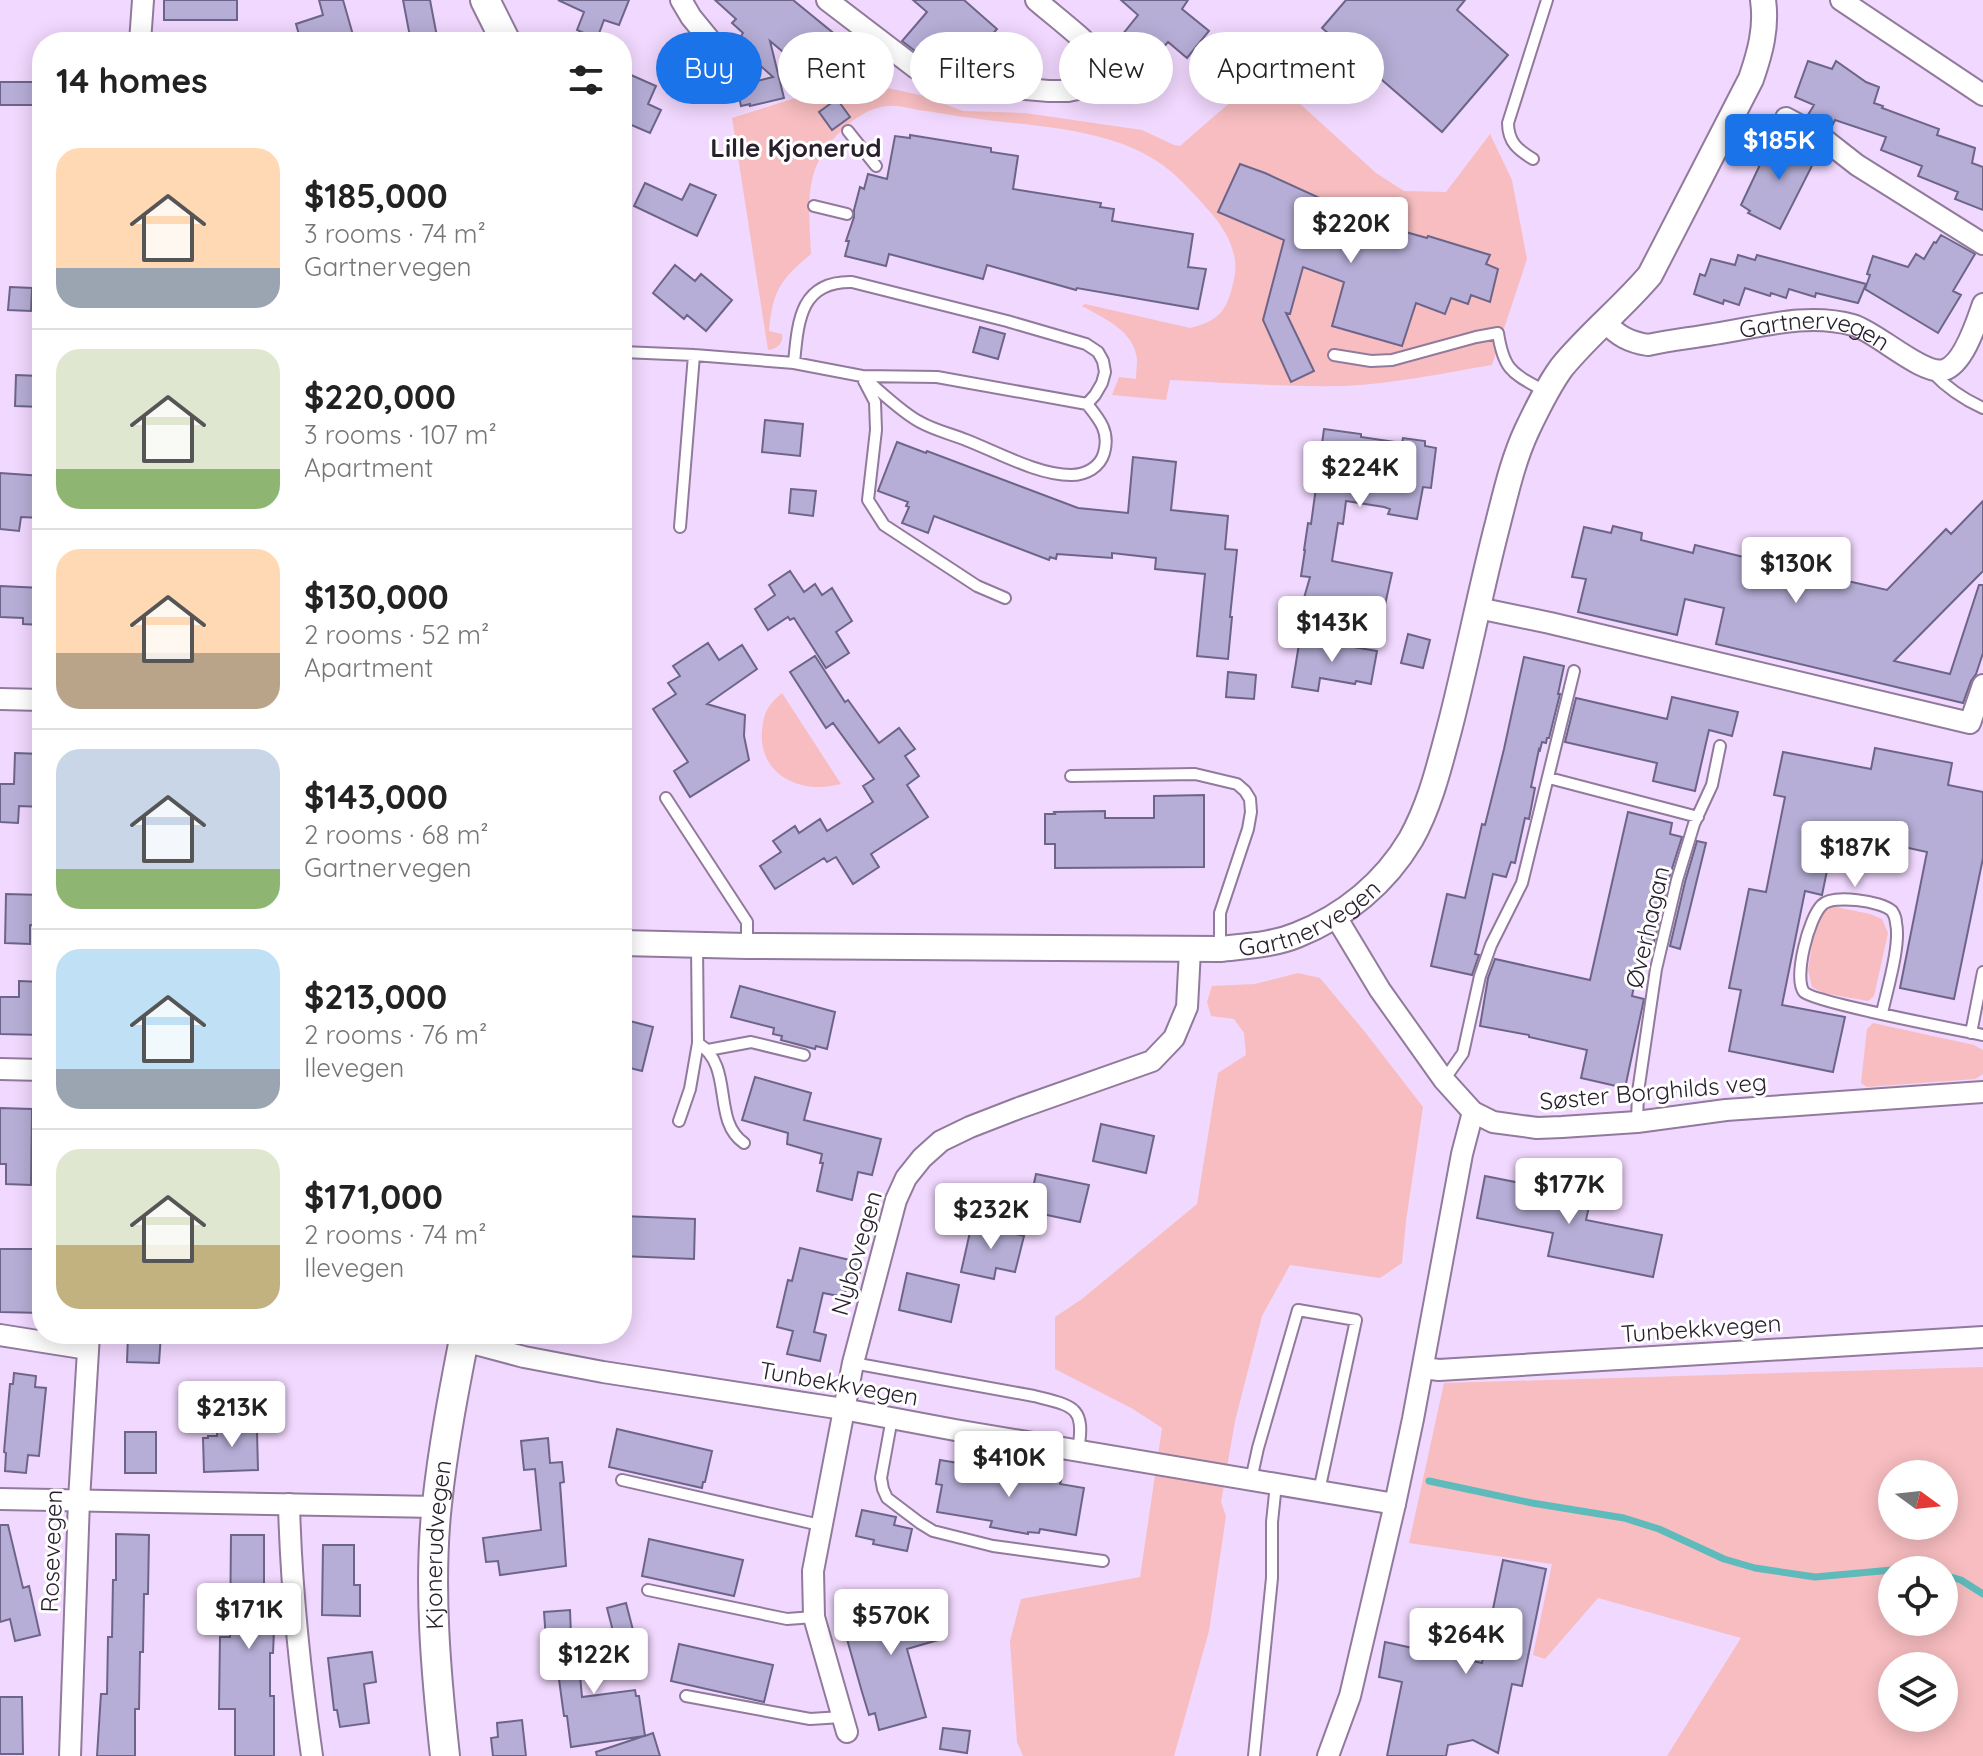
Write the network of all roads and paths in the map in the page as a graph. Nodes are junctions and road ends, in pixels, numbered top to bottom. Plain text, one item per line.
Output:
1 (143, 0) edge
2 (485, 0) edge
3 (681, 0) edge
4 (827, 0) edge
5 (1036, 0) edge
6 (1547, 0) edge
7 (1763, 0) edge
8 (1841, 0) edge
9 (141, 32) edge
10 (501, 32) edge
11 (703, 32) edge
12 (1983, 95) edge
13 (1786, 118) dead end
14 (848, 131) dead end
15 (1533, 159) dead end
16 (876, 166) dead end
17 (814, 206) dead end
18 (847, 214) dead end
19 (1983, 244) edge
20 (1983, 304) edge
21 (1605, 322) junction
22 (632, 352) edge
23 (694, 355) junction
24 (1334, 355) dead end
25 (794, 363) junction
26 (1931, 370) junction
27 (862, 376) junction
28 (1546, 392) junction
29 (1087, 404) junction
30 (1983, 408) edge
31 (680, 527) dead end
32 (1005, 598) dead end
33 (1478, 608) junction
34 (1574, 671) dead end
35 (1983, 685) edge
36 (0, 699) edge
37 (32, 700) edge
38 (1720, 746) dead end
39 (1071, 776) dead end
40 (1549, 778) junction
41 (666, 798) dead end
42 (1698, 817) junction
43 (1336, 917) junction
44 (632, 943) edge
45 (697, 945) junction
46 (747, 946) junction
47 (1220, 949) junction
48 (1190, 950) junction
49 (1983, 972) edge
50 (1882, 1013) junction
51 (1971, 1033) junction
52 (1983, 1035) edge
53 (703, 1047) junction
54 (804, 1055) dead end
55 (0, 1069) edge
56 (32, 1070) edge
57 (1444, 1080) junction
58 (1983, 1092) edge
59 (1473, 1112) junction
60 (679, 1121) dead end
61 (1637, 1122) junction
62 (744, 1143) dead end
63 (0, 1335) edge
64 (32, 1337) edge
65 (1983, 1337) edge
66 (88, 1344) edge
67 (463, 1344) edge
68 (483, 1344) edge
69 (853, 1363) junction
70 (1423, 1368) junction
71 (843, 1409) junction
72 (892, 1418) junction
73 (1078, 1450) junction
74 (622, 1480) dead end
75 (1251, 1480) junction
76 (1276, 1484) junction
77 (1319, 1491) junction
78 (0, 1499) edge
79 (79, 1500) junction
80 (289, 1504) junction
81 (1395, 1504) junction
82 (437, 1507) junction
83 (820, 1525) junction
84 (1103, 1561) dead end
85 (648, 1590) dead end
86 (814, 1617) junction
87 (686, 1696) dead end
88 (845, 1724) joint
89 (1335, 1754) edge
90 (70, 1756) edge
91 (312, 1756) edge
92 (445, 1756) edge
93 (1254, 1756) edge

1 - 9 street
2 - 10 main road
3 - 11 street
4 - 5 street
6 - 15 lane
7 - 21 street, Gartnervegen
8 - 12 street
13 - 19 street
14 - 16 lane
17 - 18 lane
20 - 26 street
21 - 26 street, Gartnervegen
21 - 28 street, Gartnervegen
22 - 23 lane
23 - 25 lane
23 - 31 lane
24 - 28 lane
25 - 27 lane
25 - 29 lane
26 - 30 lane
27 - 29 lane
27 - 29 lane
27 - 32 lane
28 - 33 street, Gartnervegen
33 - 35 street
33 - 43 street, Gartnervegen
34 - 40 lane
36 - 37 street
38 - 42 lane, Øverhagan
39 - 47 lane
40 - 42 lane
40 - 57 lane
41 - 46 lane
42 - 61 lane, Øverhagan
43 - 47 street, Gartnervegen
43 - 57 street, Søster Borghilds veg
44 - 45 street, Gartnervegen
45 - 46 street, Gartnervegen
45 - 53 lane
46 - 48 street, Gartnervegen
47 - 48 street, Gartnervegen
48 - 69 street, Nybovegen
49 - 51 lane
50 - 50 lane
50 - 51 lane
51 - 52 lane
53 - 54 lane
53 - 60 lane
53 - 62 lane
55 - 56 street
57 - 59 street, Søster Borghilds veg
58 - 61 street, Søster Borghilds veg
59 - 61 street, Søster Borghilds veg
59 - 70 street
63 - 64 street, Rosevegen
65 - 70 street, Tunbekkvegen
66 - 79 street, Rosevegen
67 - 82 main road, Kjonerudvegen
68 - 71 street, Tunbekkvegen
69 - 71 street, Nybovegen
69 - 73 lane
70 - 81 street
71 - 72 street, Tunbekkvegen
71 - 83 street, Nybovegen
72 - 73 street, Tunbekkvegen
72 - 84 lane
73 - 75 street, Tunbekkvegen
74 - 83 lane
75 - 76 street, Tunbekkvegen
75 - 77 lane
76 - 77 street, Tunbekkvegen
76 - 93 lane
77 - 81 street, Tunbekkvegen
78 - 79 street
79 - 80 street
79 - 90 street, Rosevegen
80 - 82 street
80 - 91 street
81 - 89 street
82 - 92 main road, Kjonerudvegen
83 - 86 street, Nybovegen
85 - 86 lane
86 - 88 street, Nybovegen
87 - 88 lane

